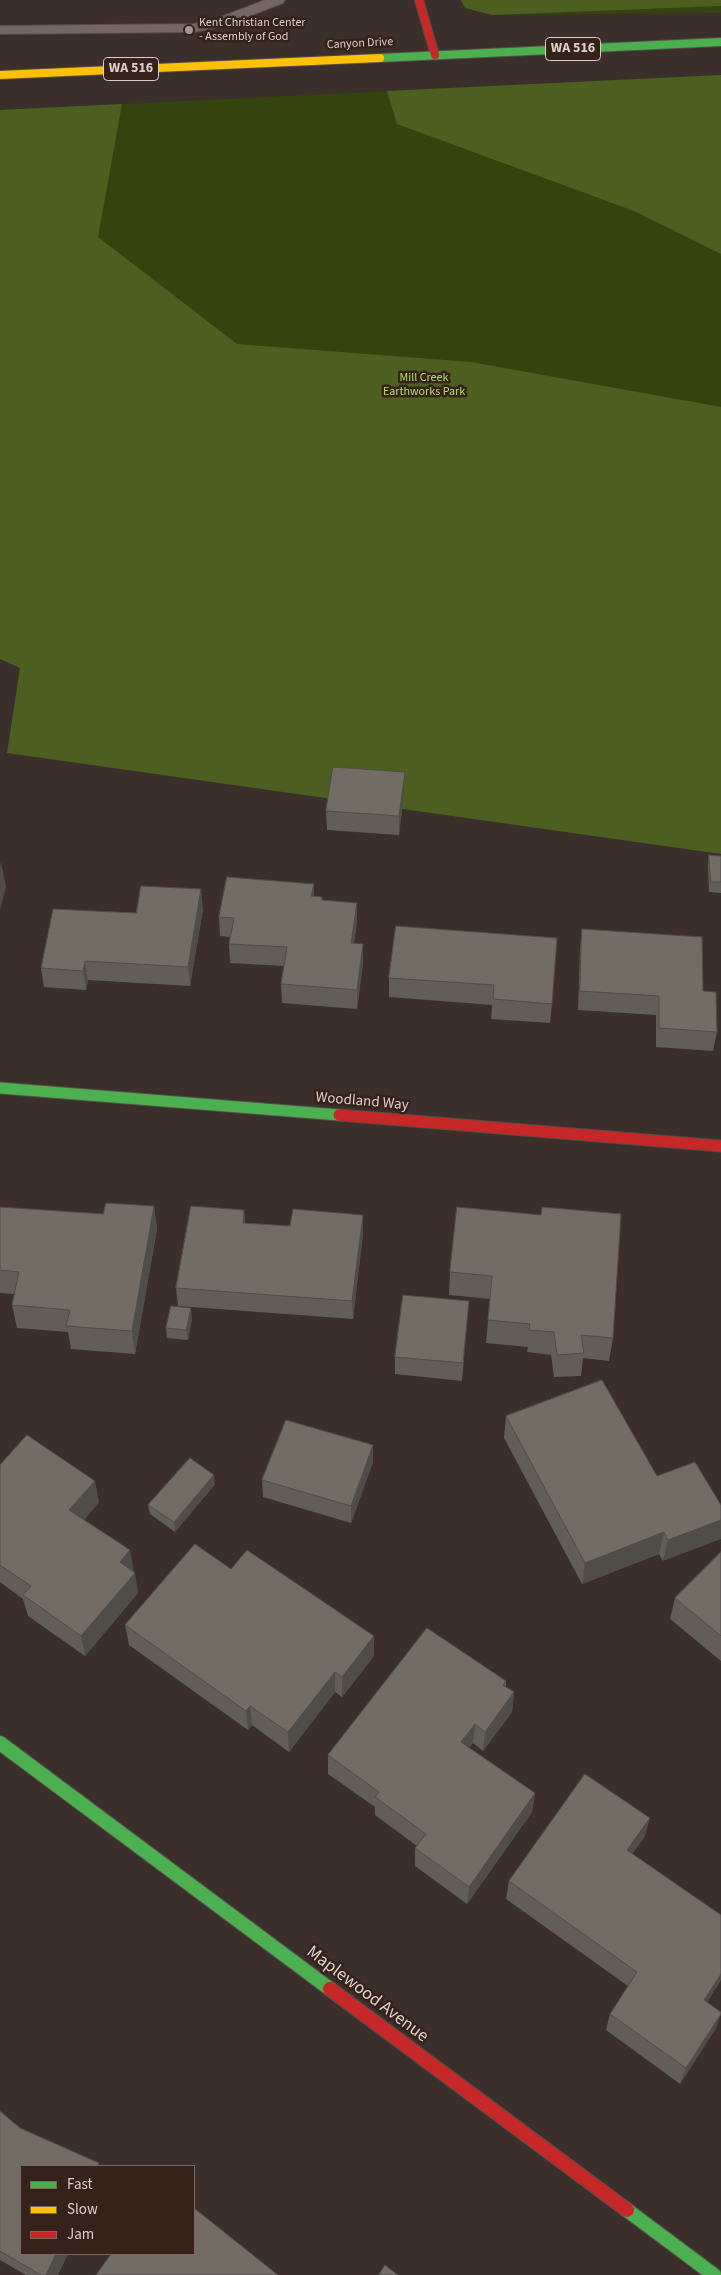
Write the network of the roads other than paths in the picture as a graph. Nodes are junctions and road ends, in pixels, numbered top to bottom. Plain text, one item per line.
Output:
1 (236, 0) edge
2 (278, 0) edge
3 (418, 0) edge
4 (260, 8) junction
5 (0, 30) edge
6 (721, 42) edge
7 (435, 55) junction
8 (0, 75) edge
9 (0, 1088) edge
10 (721, 1146) edge
11 (0, 1743) edge
12 (714, 2275) edge

1 - 4 lane
2 - 4 lane
3 - 7 street
4 - 5 lane
6 - 7 street, Canyon Drive / WA 516
7 - 8 street, Canyon Drive / WA 516
9 - 10 street, Woodland Way
11 - 12 street, Maplewood Avenue

